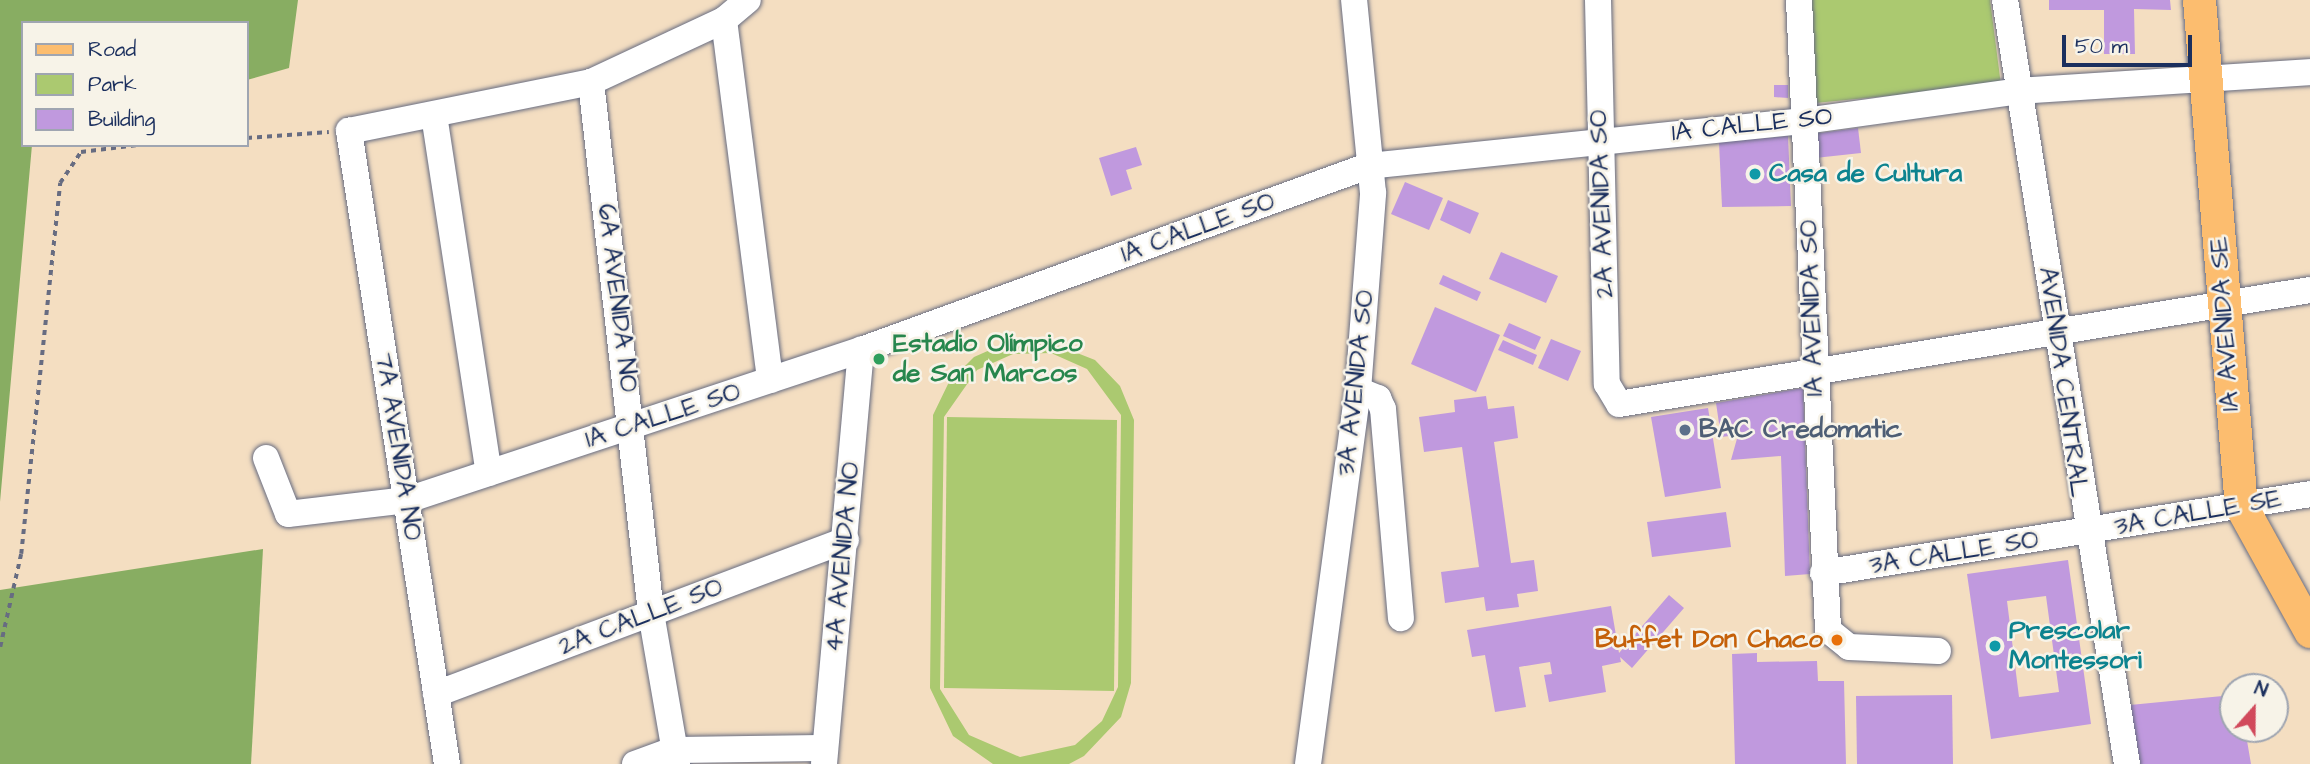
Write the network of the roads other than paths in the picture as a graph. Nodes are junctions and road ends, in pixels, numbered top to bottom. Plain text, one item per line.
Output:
1 (748, 0) edge
2 (1353, 0) edge
3 (1598, 0) edge
4 (1799, 0) edge
5 (2005, 0) edge
6 (2199, 0) edge
7 (724, 20) junction
8 (2310, 72) edge
9 (2206, 79) junction
10 (591, 82) junction
11 (2019, 91) junction
12 (434, 115) junction
13 (1804, 121) junction
14 (1600, 139) junction
15 (1368, 166) junction
16 (2310, 290) edge
17 (2224, 303) junction
18 (2056, 328) junction
19 (861, 350) junction
20 (1815, 369) junction
21 (770, 380) junction
22 (1358, 390) junction
23 (633, 425) junction
24 (266, 457) dead end
25 (489, 473) junction
26 (2310, 494) edge
27 (407, 500) junction
28 (2241, 506) junction
29 (2085, 533) junction
30 (846, 540) junction
31 (1823, 573) junction
32 (651, 613) junction
33 (1401, 618) dead end
34 (2310, 631) edge
35 (1938, 651) dead end
36 (436, 694) junction
37 (824, 756) edge
38 (675, 757) edge
39 (447, 764) edge
40 (635, 764) edge
41 (1308, 764) edge
42 (2127, 764) edge

1 - 7 street
2 - 15 street, 3A AVENIDA SO
3 - 14 street, 2A AVENIDA SO
4 - 13 street, 1A AVENIDA SO
5 - 11 street, AVENIDA CENTRAL
6 - 9 main road, 1A AVENIDA SE
7 - 10 street
7 - 21 street
8 - 9 street, 1A CALLE SO
9 - 11 street, 1A CALLE SO
9 - 17 main road, 1A AVENIDA SE
10 - 12 street
10 - 23 street, 6A AVENIDA NO
11 - 13 street, 1A CALLE SO
11 - 18 street, AVENIDA CENTRAL
12 - 25 street
12 - 27 street, 7A AVENIDA NO
13 - 14 street, 1A CALLE SO
13 - 20 street, 1A AVENIDA SO
14 - 15 street, 1A CALLE SO
14 - 20 street, 2A AVENIDA SO
15 - 19 street, 1A CALLE SO
15 - 22 street, 3A AVENIDA SO
16 - 17 street
17 - 18 street
17 - 28 main road, 1A AVENIDA SE
18 - 20 street
18 - 29 street, AVENIDA CENTRAL
19 - 21 street, 1A CALLE SO
19 - 30 street, 4A AVENIDA NO
20 - 31 street, 1A AVENIDA SO
21 - 23 street, 1A CALLE SO
22 - 33 street
22 - 41 street, 3A AVENIDA SO
23 - 25 street, 1A CALLE SO
23 - 32 street, 6A AVENIDA NO
24 - 27 street, 1A CALLE SO
25 - 27 street, 1A CALLE SO
26 - 28 street, 3A CALLE SE
27 - 36 street, 7A AVENIDA NO
28 - 29 street, 3A CALLE SE
28 - 34 main road, 1A AVENIDA SE
29 - 31 street, 3A CALLE SO
29 - 42 street, AVENIDA CENTRAL
30 - 32 street, 2A CALLE SO
30 - 37 street, 4A AVENIDA NO
31 - 35 street, 1A AVENIDA SO
32 - 36 street, 2A CALLE SO
32 - 38 street, 6A AVENIDA NO
36 - 39 street, 7A AVENIDA NO
37 - 38 street
38 - 40 street

